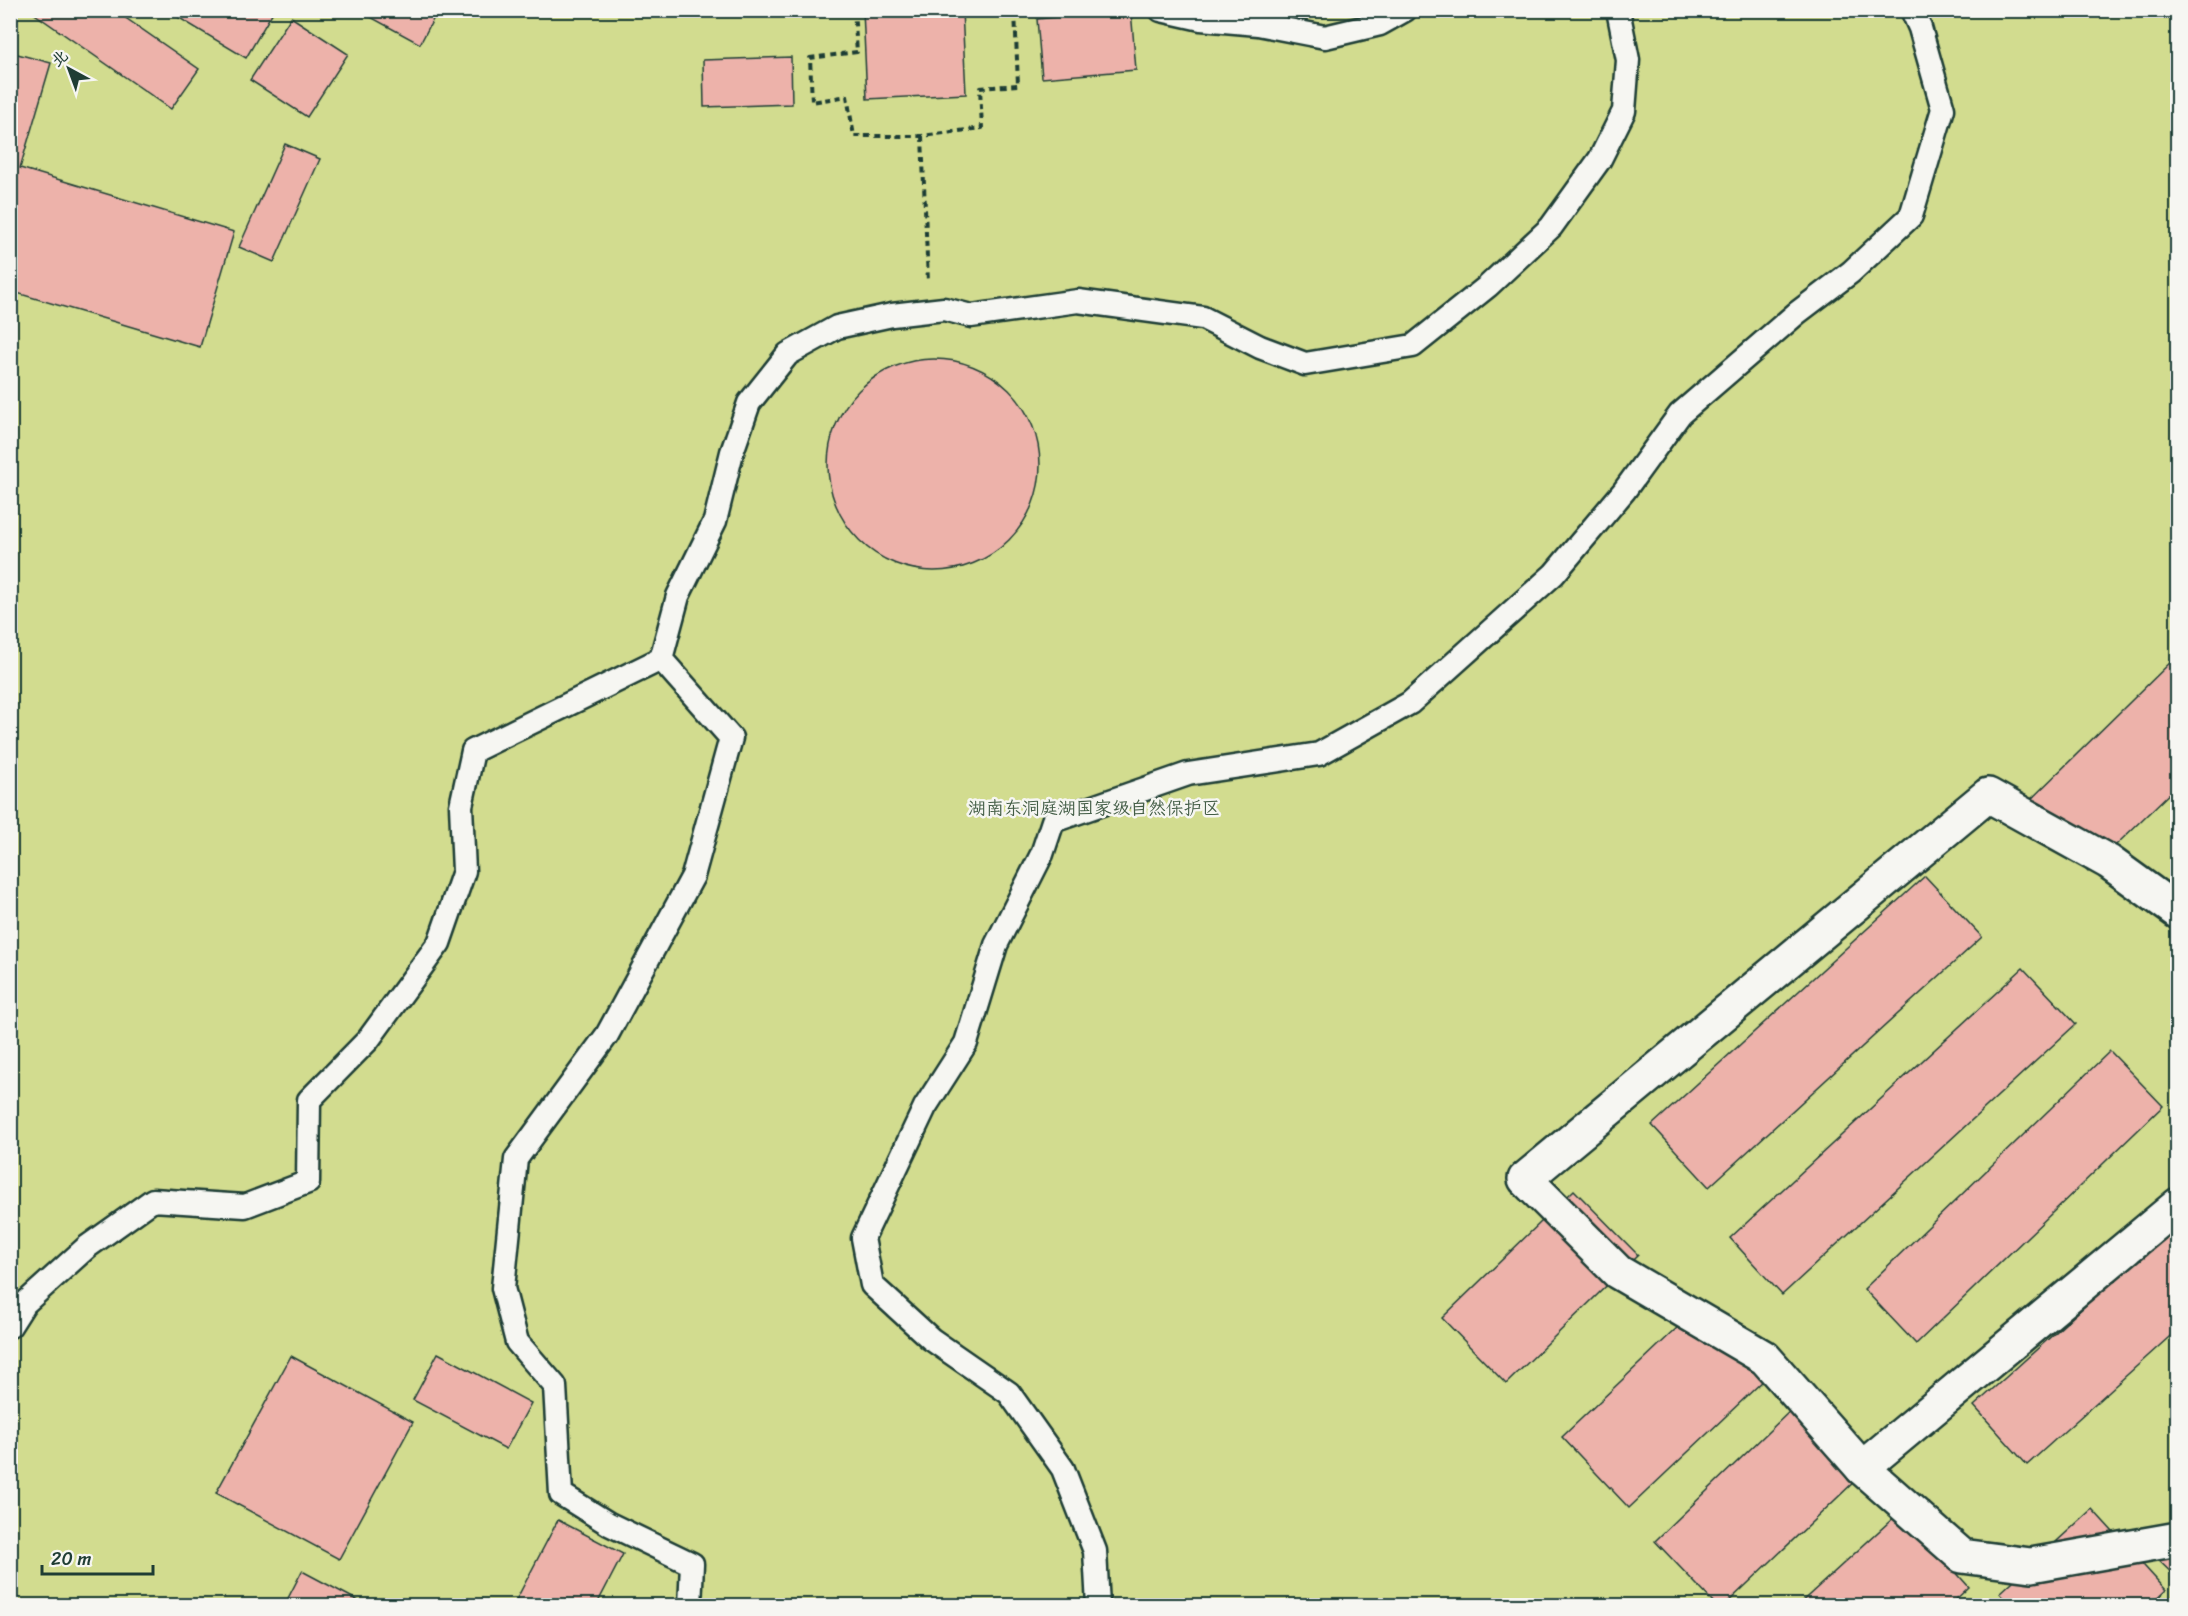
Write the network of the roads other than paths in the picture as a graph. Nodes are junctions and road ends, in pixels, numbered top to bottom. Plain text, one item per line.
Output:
1 (1161, 10) edge
2 (1405, 10) edge
3 (1618, 10) edge
4 (1912, 10) edge
5 (661, 659) junction
6 (2178, 912) edge
7 (2178, 1205) edge
8 (10, 1326) edge
9 (1862, 1468) junction
10 (2178, 1539) edge
11 (690, 1605) edge
12 (1098, 1605) edge

1 - 2 lane
3 - 5 lane
4 - 12 lane
5 - 8 lane
5 - 11 lane
6 - 9 street
7 - 9 street
9 - 10 street

